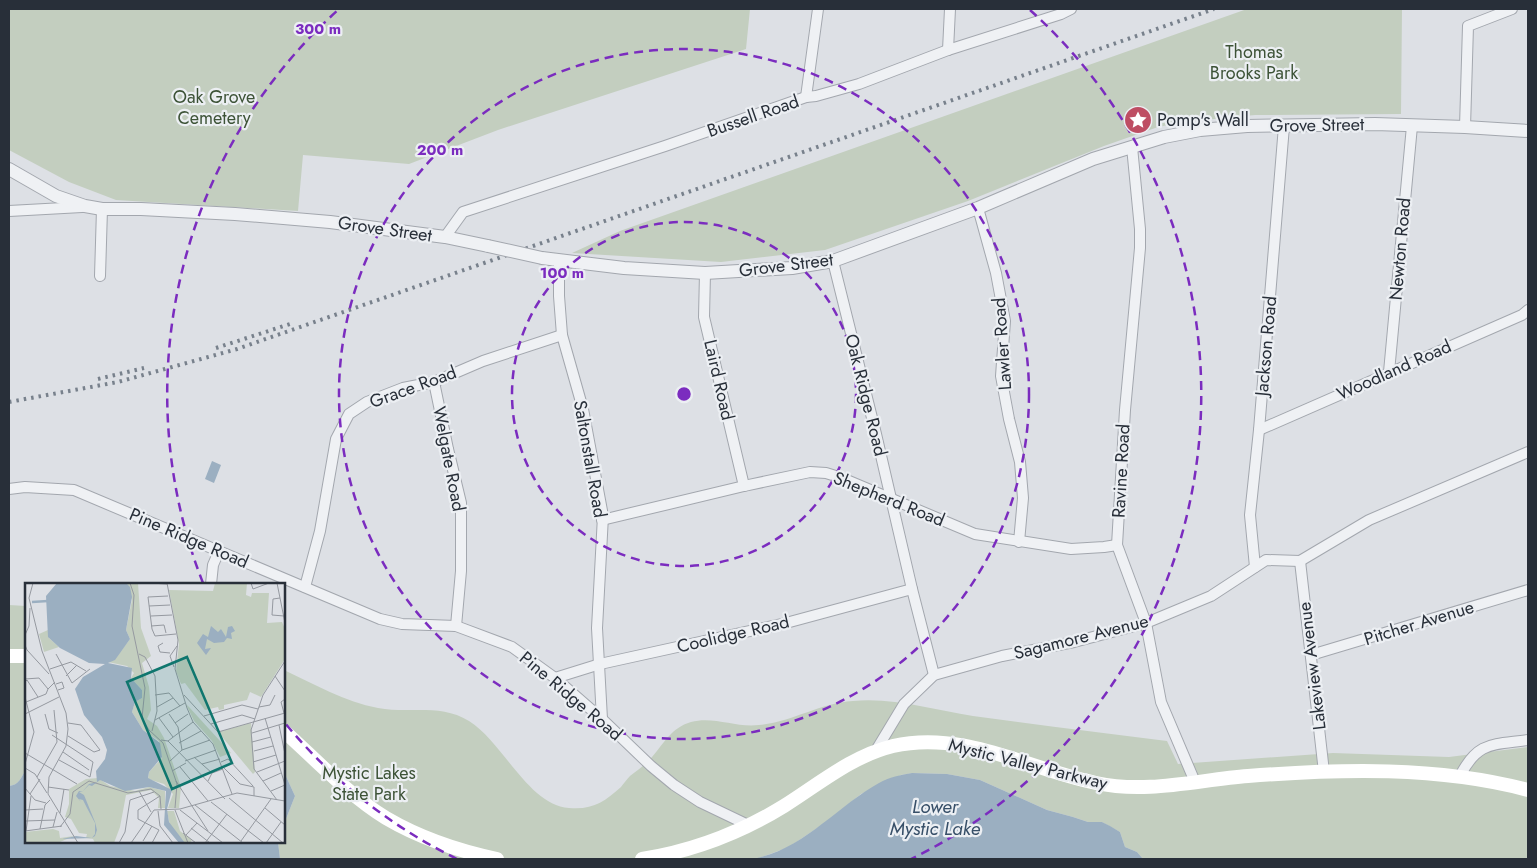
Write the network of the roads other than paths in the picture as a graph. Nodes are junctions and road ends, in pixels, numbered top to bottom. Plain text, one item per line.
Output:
1 (818, 9) edge
2 (950, 9) edge
3 (1071, 9) edge
4 (1512, 9) edge
5 (948, 50) junction
6 (806, 97) junction
7 (1284, 126) junction
8 (1412, 126) junction
9 (1465, 126) junction
10 (1528, 131) edge
11 (1132, 147) junction
12 (9, 169) edge
13 (86, 206) junction
14 (978, 208) junction
15 (102, 209) junction
16 (9, 211) edge
17 (444, 237) junction
18 (559, 261) junction
19 (833, 261) junction
20 (706, 273) junction
21 (100, 276) dead end
22 (1528, 310) edge
23 (562, 335) junction
24 (1389, 372) junction
25 (434, 382) junction
26 (1259, 430) junction
27 (1528, 452) edge
28 (744, 486) junction
29 (9, 489) edge
30 (890, 497) junction
31 (602, 520) junction
32 (1019, 542) junction
33 (1117, 545) junction
34 (219, 551) junction
35 (1300, 561) junction
36 (1255, 567) junction
37 (211, 583) edge
38 (305, 587) junction
39 (912, 589) junction
40 (1528, 590) edge
41 (1146, 623) junction
42 (456, 626) junction
43 (1310, 655) junction
44 (9, 656) edge
45 (25, 656) edge
46 (600, 664) junction
47 (934, 676) junction
48 (555, 678) junction
49 (602, 719) junction
50 (285, 732) edge
51 (1528, 740) edge
52 (875, 752) junction
53 (1324, 772) junction
54 (1460, 776) junction
55 (1195, 782) junction
56 (1528, 790) edge
57 (748, 825) junction
58 (497, 859) edge
59 (642, 859) edge

1 - 6 street
2 - 5 street
3 - 5 street, Bussell Road
4 - 9 street
5 - 6 street, Bussell Road
6 - 17 street, Bussell Road
7 - 8 street, Grove Street
7 - 11 street, Grove Street
7 - 26 street, Jackson Road
8 - 9 street, Grove Street
8 - 24 street, Newton Road
9 - 10 street, Grove Street
11 - 14 street, Grove Street
11 - 33 street, Ravine Road
12 - 13 street, Grove Street
13 - 15 street, Grove Street
13 - 16 street, Grove Street
14 - 19 street, Grove Street
14 - 32 street, Lawler Road
15 - 17 street, Grove Street
15 - 21 street
17 - 18 street, Grove Street, bridge
18 - 20 street, Grove Street
18 - 23 street, Saltonstall Road
19 - 20 street, Grove Street
19 - 30 street, Oak Ridge Road
20 - 28 street, Laird Road
22 - 24 street, Woodland Road
23 - 25 street, Grace Road
23 - 31 street, Saltonstall Road
24 - 26 street, Woodland Road
25 - 38 street, Grace Road
25 - 42 street, Welgate Road
26 - 36 street, Jackson Road
27 - 35 street
28 - 30 street, Shepherd Road
28 - 31 street, Shepherd Road
29 - 34 street, Pine Ridge Road
30 - 32 street, Shepherd Road
30 - 39 street, Oak Ridge Road
31 - 46 street, Saltonstall Road
32 - 33 street, Shepherd Road
33 - 41 street, Ravine Road
34 - 37 street
34 - 38 street, Pine Ridge Road
35 - 36 street, Sagamore Avenue
35 - 43 street, Lakeview Avenue
36 - 41 street, Sagamore Avenue
38 - 42 street, Pine Ridge Road
39 - 46 street, Coolidge Road
39 - 47 street, Oak Ridge Road
40 - 43 street, Pitcher Avenue
41 - 47 street, Sagamore Avenue
41 - 55 street, Ravine Road
42 - 48 street, Pine Ridge Road
43 - 53 street, Lakeview Avenue
44 - 45 main road
46 - 48 street, Coolidge Road
46 - 49 street, Saltonstall Road
47 - 52 street, Sagamore Avenue
48 - 49 street, Pine Ridge Road
49 - 57 street, Pine Ridge Road
50 - 58 main road
51 - 54 street
52 - 55 main road, Mystic Valley Parkway
52 - 57 main road, Mystic Valley Parkway
53 - 54 main road, Mystic Valley Parkway
53 - 55 main road, Mystic Valley Parkway
54 - 56 main road, Mystic Valley Parkway
57 - 59 main road, Mystic Valley Parkway

